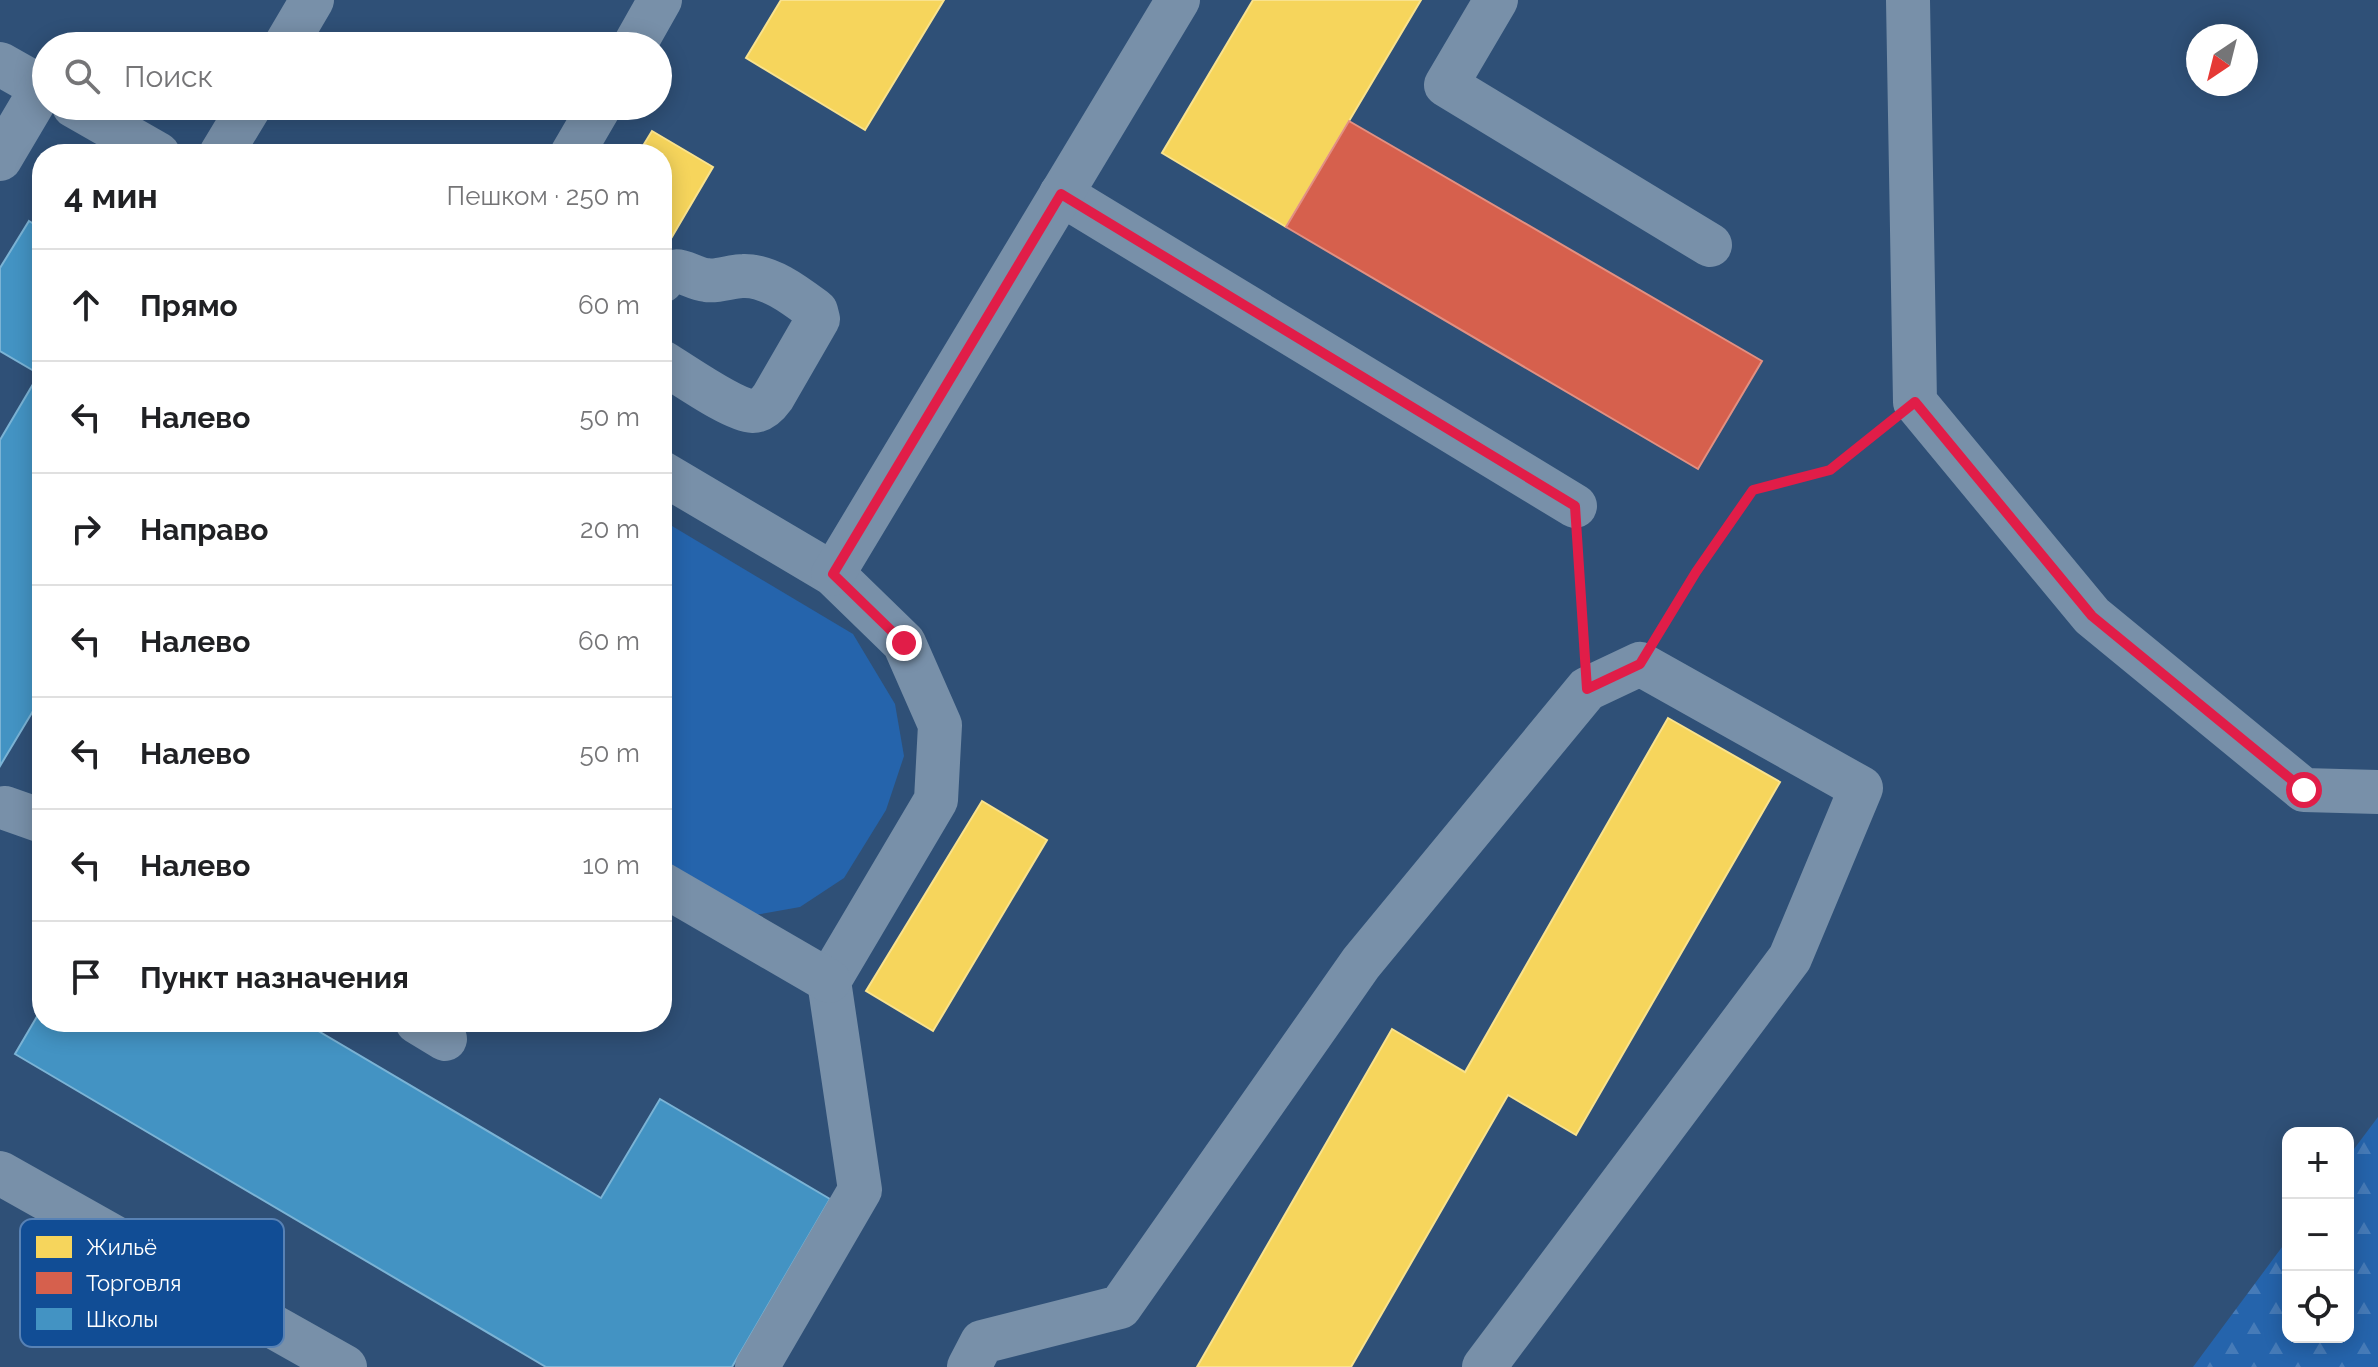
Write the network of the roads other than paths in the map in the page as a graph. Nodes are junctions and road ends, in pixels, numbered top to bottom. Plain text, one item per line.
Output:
1 (312, 0) edge
2 (660, 0) edge
3 (1178, 0) edge
4 (1496, 0) edge
5 (1908, 0) edge
6 (293, 32) edge
7 (642, 32) edge
8 (0, 64) edge
9 (32, 82) edge
10 (33, 120) edge
11 (98, 120) edge
12 (242, 120) edge
13 (592, 120) edge
14 (140, 144) edge
15 (227, 144) edge
16 (578, 144) edge
17 (0, 159) edge
18 (1061, 194) junction
19 (1710, 245) dead end
20 (672, 270) edge
21 (672, 368) edge
22 (672, 479) edge
23 (1575, 506) road end
24 (833, 574) junction
25 (2378, 792) edge
26 (672, 890) edge
27 (829, 981) junction
28 (0, 1173) edge
29 (80, 1219) edge
30 (284, 1337) edge
31 (329, 1363) edge
32 (757, 1367) edge
33 (969, 1367) edge
34 (1484, 1367) edge

1 - 6 lane
2 - 7 lane
3 - 18 lane
4 - 19 lane
5 - 25 lane
8 - 9 lane
10 - 17 lane
11 - 14 lane
12 - 15 lane
13 - 16 lane
18 - 23 lane
18 - 24 lane
20 - 21 lane
22 - 24 lane
24 - 27 lane
26 - 27 lane
27 - 32 lane
28 - 29 lane
30 - 31 lane
33 - 34 lane

